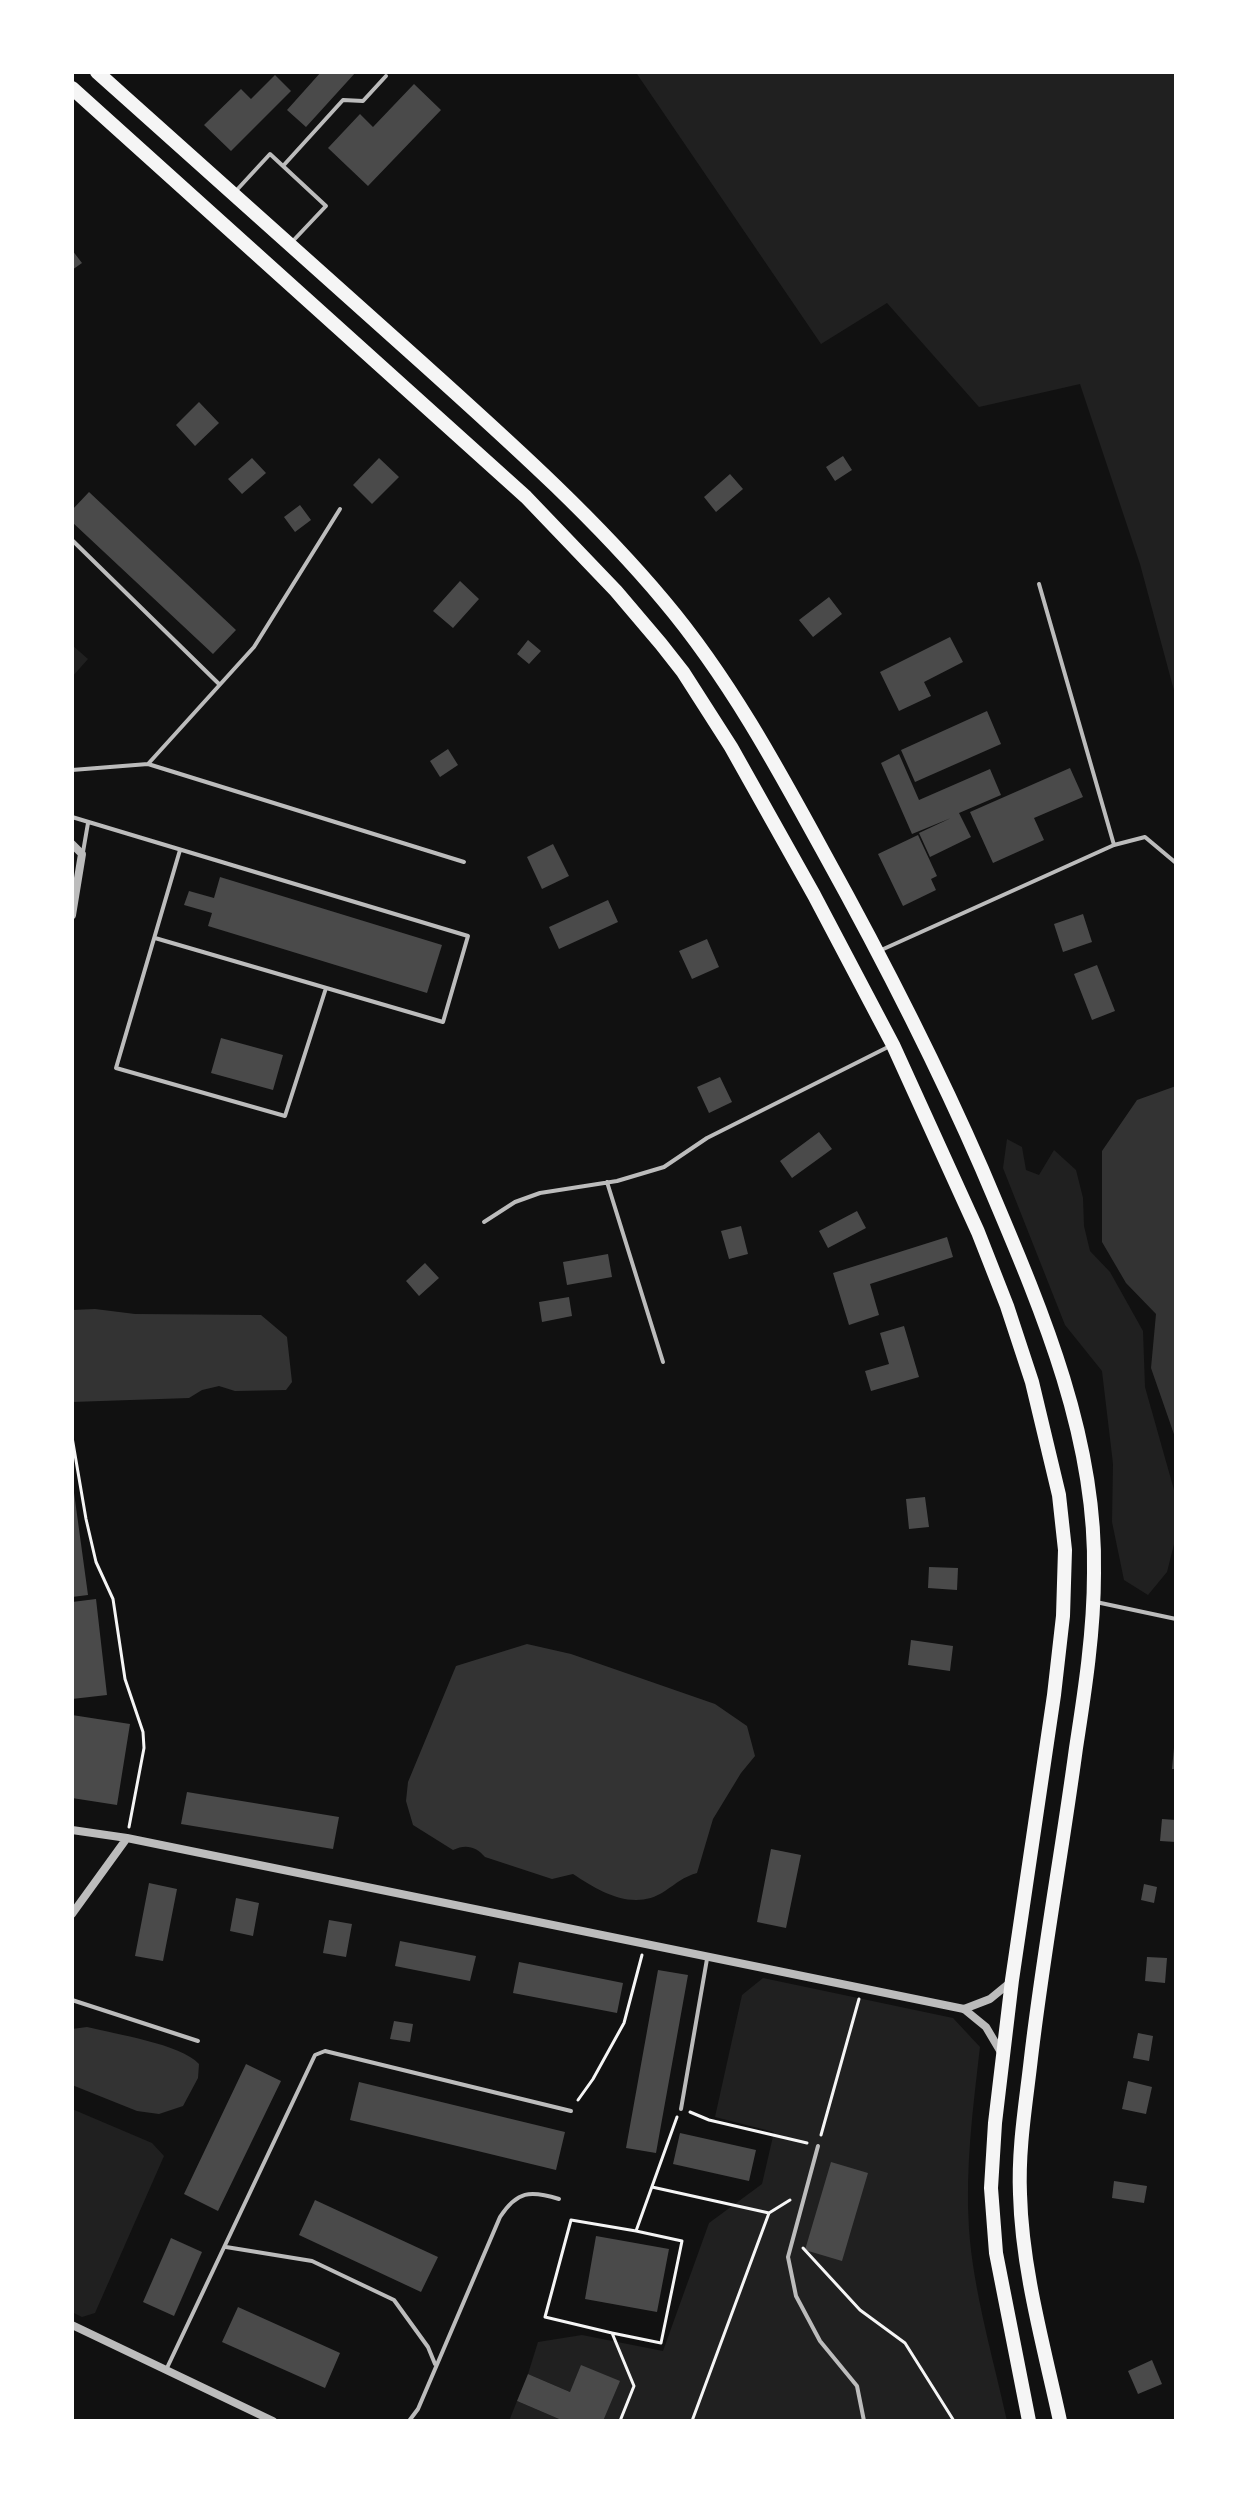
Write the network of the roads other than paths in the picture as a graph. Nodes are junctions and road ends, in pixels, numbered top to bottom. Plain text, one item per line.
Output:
1 (97, 72) edge
2 (386, 76) dead end
3 (72, 88) edge
4 (283, 166) junction
5 (233, 194) junction
6 (290, 245) junction
7 (340, 509) dead end
8 (72, 540) edge
9 (1039, 584) dead end
10 (220, 685) junction
11 (148, 764) junction
12 (72, 770) edge
13 (72, 817) edge
14 (88, 823) junction
15 (72, 844) edge
16 (1114, 845) junction
17 (180, 850) junction
18 (82, 854) junction
19 (464, 862) dead end
20 (1176, 863) edge
21 (72, 915) edge
22 (155, 938) junction
23 (877, 952) junction
24 (326, 988) junction
25 (893, 1045) junction
26 (607, 1182) junction
27 (484, 1222) dead end
28 (663, 1362) dead end
29 (1093, 1602) junction
30 (1176, 1619) edge
31 (72, 1830) edge
32 (127, 1838) junction
33 (72, 1914) edge
34 (708, 1957) junction
35 (1012, 1980) junction
36 (72, 2000) edge
37 (964, 2009) junction
38 (198, 2041) dead end
39 (1003, 2055) junction
40 (681, 2109) road end
41 (571, 2111) road end
42 (818, 2146) road end
43 (559, 2199) dead end
44 (224, 2247) junction
45 (72, 2325) edge
46 (436, 2367) junction
47 (166, 2370) junction
48 (273, 2421) edge
49 (409, 2421) edge
50 (864, 2421) edge
51 (1029, 2421) edge
52 (1060, 2421) edge

1 - 5 highway
2 - 4 lane
3 - 25 highway
4 - 5 lane
4 - 6 lane
5 - 6 highway
6 - 23 highway
7 - 10 lane
8 - 10 lane
9 - 16 lane
10 - 11 lane
11 - 12 lane
11 - 19 lane
13 - 14 lane
14 - 17 lane
14 - 18 lane
15 - 18 street
16 - 20 lane
16 - 23 lane
17 - 22 lane
17 - 24 lane
18 - 21 street
22 - 24 lane
22 - 24 lane
23 - 29 highway
25 - 26 lane
25 - 35 highway
26 - 27 lane
26 - 28 lane
29 - 30 lane
29 - 52 highway
31 - 32 street
32 - 33 street
32 - 34 street
34 - 37 street
34 - 40 lane
35 - 37 street
35 - 39 highway
36 - 38 lane
37 - 39 street
39 - 51 highway
41 - 44 lane
42 - 50 lane
43 - 46 lane
44 - 46 lane
44 - 47 lane
45 - 47 street
46 - 49 lane
47 - 48 street

